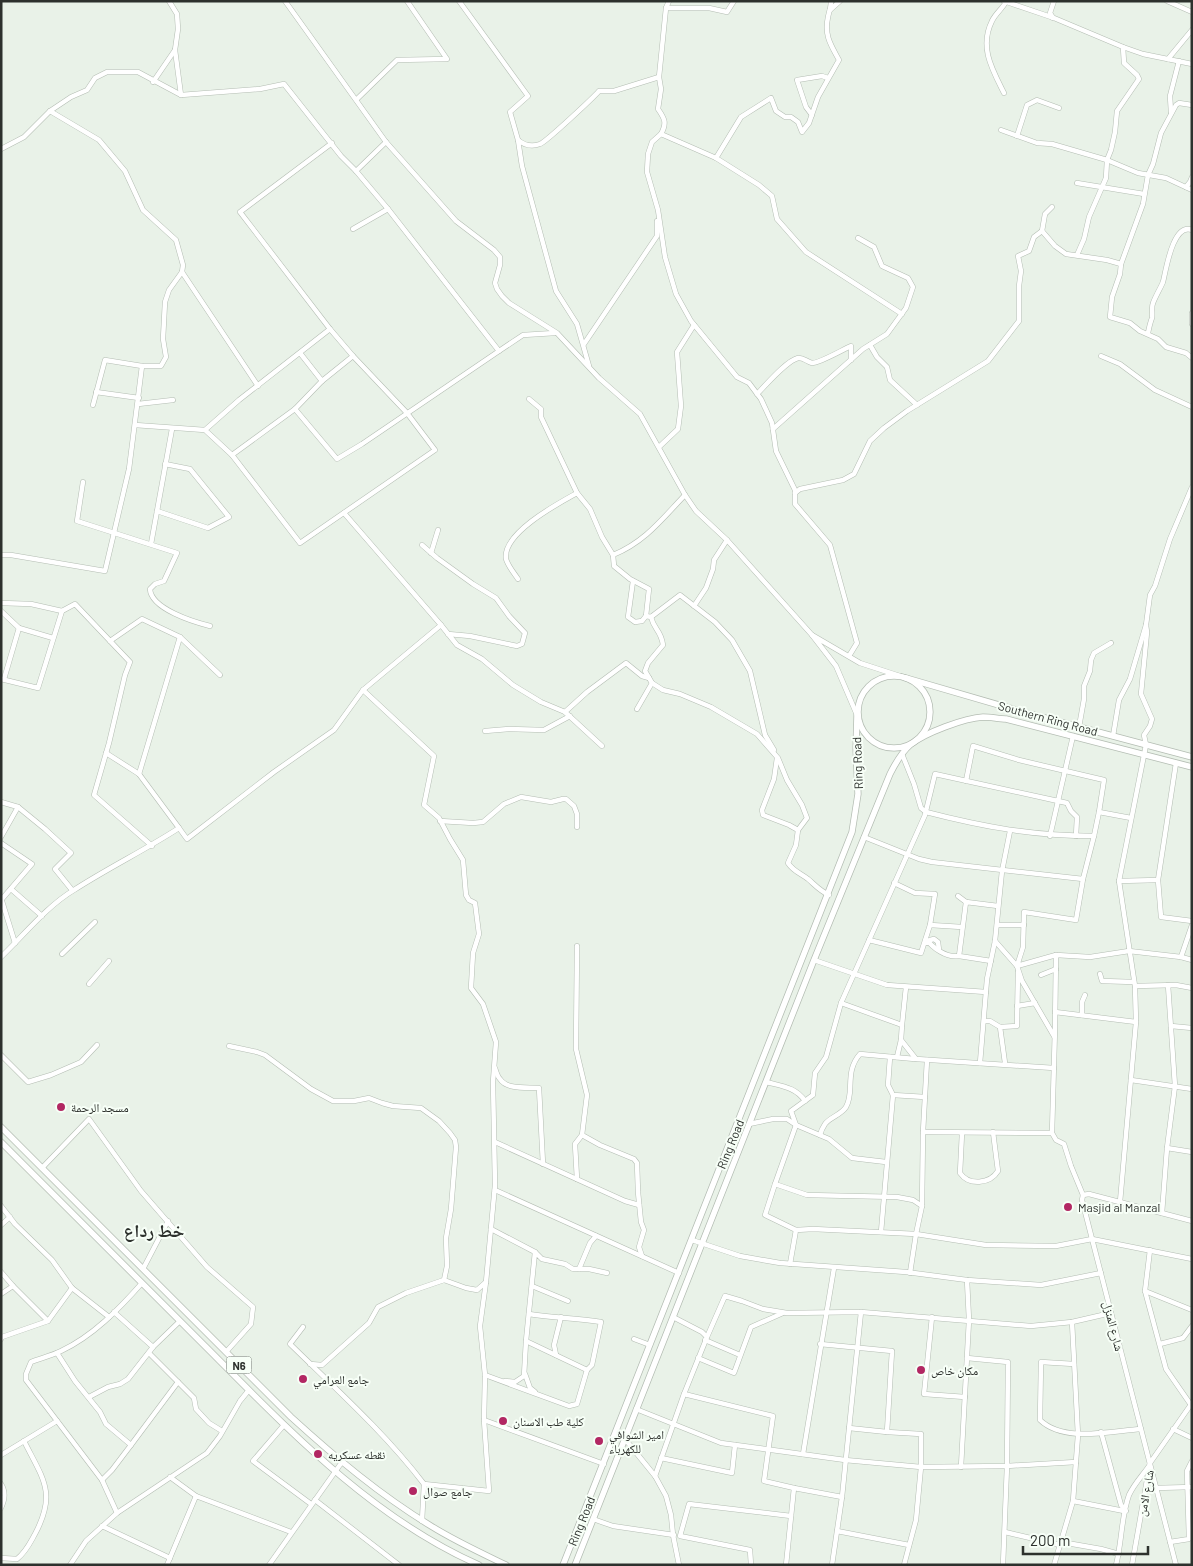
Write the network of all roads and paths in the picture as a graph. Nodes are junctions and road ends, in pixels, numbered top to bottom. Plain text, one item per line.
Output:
1 (169, 1) edge
2 (285, 1) edge
3 (406, 1) edge
4 (459, 1) edge
5 (669, 1) edge
6 (734, 1) edge
7 (831, 1) edge
8 (840, 1) edge
9 (1005, 1) edge
10 (1021, 1) edge
11 (1054, 1) edge
12 (1167, 1) edge
13 (666, 8) junction
14 (1026, 9) junction
15 (830, 11) junction
16 (1192, 12) edge
17 (1054, 18) junction
18 (1192, 30) edge
19 (1123, 48) junction
20 (175, 50) junction
21 (1168, 58) junction
22 (1179, 61) junction
23 (1192, 64) edge
24 (659, 77) junction
25 (828, 78) junction
26 (153, 82) junction
27 (1004, 93) dead end
28 (181, 96) junction
29 (357, 99) junction
30 (1192, 105) edge
31 (1059, 108) dead end
32 (50, 110) junction
33 (1171, 112) junction
34 (812, 115) junction
35 (1001, 130) dead end
36 (661, 134) junction
37 (1017, 136) junction
38 (518, 140) junction
39 (386, 142) junction
40 (332, 143) junction
41 (1, 149) edge
42 (716, 158) junction
43 (1107, 160) junction
44 (356, 171) junction
45 (1148, 175) junction
46 (1192, 177) edge
47 (1077, 183) dead end
48 (1103, 187) junction
49 (1186, 188) junction
50 (1192, 190) edge
51 (1144, 194) junction
52 (1052, 207) dead end
53 (388, 209) junction
54 (658, 210) junction
55 (353, 229) dead end
56 (1192, 230) edge
57 (1042, 231) junction
58 (858, 238) dead end
59 (1077, 255) junction
60 (1121, 264) junction
61 (182, 272) junction
62 (902, 314) junction
63 (1192, 314) edge
64 (1192, 324) edge
65 (694, 325) junction
66 (330, 329) junction
67 (557, 333) junction
68 (1148, 333) junction
69 (584, 344) junction
70 (870, 345) junction
71 (499, 351) junction
72 (300, 353) junction
73 (353, 356) junction
74 (1101, 356) dead end
75 (1192, 358) edge
76 (851, 360) junction
77 (142, 366) junction
78 (589, 367) junction
79 (322, 381) junction
80 (258, 386) junction
81 (96, 392) junction
82 (757, 394) junction
83 (139, 398) junction
84 (529, 399) dead end
85 (173, 400) dead end
86 (138, 404) junction
87 (93, 405) dead end
88 (917, 405) junction
89 (1192, 407) edge
90 (295, 409) junction
91 (407, 413) junction
92 (135, 425) junction
93 (172, 428) junction
94 (773, 429) junction
95 (206, 430) junction
96 (659, 447) junction
97 (232, 455) junction
98 (166, 464) junction
99 (83, 482) dead end
100 (1192, 487) edge
101 (577, 492) junction
102 (795, 493) junction
103 (684, 495) junction
104 (1189, 503) edge
105 (157, 511) junction
106 (344, 514) junction
107 (438, 530) dead end
108 (115, 532) junction
109 (727, 540) junction
110 (151, 544) junction
111 (422, 545) dead end
112 (431, 553) junction
113 (1, 555) edge
114 (614, 555) junction
115 (518, 578) dead end
116 (633, 580) junction
117 (1, 603) edge
118 (694, 606) junction
119 (1, 611) edge
120 (62, 611) junction
121 (649, 616) junction
122 (441, 625) junction
123 (1146, 625) junction
124 (210, 626) dead end
125 (19, 628) junction
126 (448, 634) junction
127 (812, 635) junction
128 (180, 637) junction
129 (53, 638) junction
130 (110, 641) junction
131 (1111, 643) dead end
132 (849, 656) junction
133 (220, 675) dead end
134 (906, 678) junction
135 (2, 679) edge
136 (650, 681) junction
137 (364, 690) junction
138 (637, 709) dead end
139 (565, 712) junction
140 (857, 715) junction
141 (570, 716) junction
142 (1079, 727) junction
143 (485, 731) dead end
144 (1073, 736) junction
145 (1113, 736) junction
146 (912, 744) junction
147 (1146, 745) junction
148 (602, 746) dead end
149 (106, 753) junction
150 (902, 754) junction
151 (1143, 754) junction
152 (777, 757) junction
153 (1192, 757) edge
154 (1176, 763) junction
155 (1192, 767) edge
156 (1066, 770) junction
157 (139, 774) junction
158 (966, 782) junction
159 (1058, 801) junction
160 (1, 802) edge
161 (18, 807) junction
162 (926, 812) junction
163 (1099, 812) junction
164 (1131, 818) junction
165 (440, 821) junction
166 (179, 828) junction
167 (577, 828) dead end
168 (798, 830) junction
169 (1010, 831) junction
170 (1050, 836) junction
171 (1076, 836) junction
172 (1094, 836) junction
173 (1, 837) edge
174 (864, 837) junction
175 (1, 843) edge
176 (152, 846) junction
177 (907, 855) junction
178 (1002, 871) junction
179 (1083, 879) junction
180 (1158, 880) junction
181 (1119, 881) junction
182 (894, 883) junction
183 (11, 889) junction
184 (72, 890) junction
185 (828, 895) junction
186 (958, 896) dead end
187 (2, 898) edge
188 (966, 902) junction
189 (998, 906) junction
190 (42, 916) junction
191 (95, 922) dead end
192 (1192, 923) edge
193 (930, 925) junction
194 (997, 925) junction
195 (1024, 926) junction
196 (962, 927) junction
197 (869, 940) junction
198 (927, 940) junction
199 (995, 941) junction
200 (15, 944) junction
201 (577, 946) dead end
202 (1129, 952) junction
203 (62, 954) dead end
204 (1056, 955) junction
205 (959, 956) junction
206 (1, 957) edge
207 (1180, 957) junction
208 (814, 960) junction
209 (991, 960) junction
210 (1192, 960) edge
211 (109, 962) dead end
212 (1018, 968) junction
213 (1056, 969) junction
214 (854, 973) junction
215 (1100, 974) dead end
216 (1041, 975) dead end
217 (89, 984) dead end
218 (1134, 984) junction
219 (1168, 985) junction
220 (906, 987) junction
221 (1192, 988) edge
222 (986, 992) junction
223 (1085, 995) dead end
224 (841, 1003) junction
225 (1035, 1003) junction
226 (1017, 1006) junction
227 (1056, 1012) junction
228 (1082, 1015) junction
229 (984, 1021) junction
230 (1136, 1022) junction
231 (902, 1025) junction
232 (1171, 1026) junction
233 (1000, 1027) junction
234 (1192, 1028) edge
235 (1055, 1038) junction
236 (900, 1040) junction
237 (97, 1045) dead end
238 (229, 1046) dead end
239 (1, 1055) edge
240 (890, 1057) junction
241 (897, 1058) junction
242 (916, 1059) junction
243 (927, 1060) junction
244 (980, 1063) junction
245 (1006, 1064) junction
246 (494, 1066) junction
247 (1054, 1068) junction
248 (1131, 1080) junction
249 (766, 1082) junction
250 (1175, 1086) junction
251 (1192, 1089) edge
252 (892, 1095) junction
253 (925, 1097) junction
254 (805, 1101) junction
255 (749, 1124) junction
256 (796, 1125) junction
257 (1, 1127) edge
258 (922, 1132) junction
259 (993, 1132) junction
260 (962, 1133) junction
261 (1052, 1133) junction
262 (582, 1135) junction
263 (820, 1135) junction
264 (1, 1142) edge
265 (495, 1142) junction
266 (1167, 1148) junction
267 (1192, 1152) edge
268 (31, 1157) junction
269 (886, 1162) junction
270 (23, 1164) junction
271 (543, 1164) junction
272 (42, 1168) junction
273 (577, 1179) junction
274 (775, 1184) junction
275 (495, 1190) junction
276 (1083, 1194) junction
277 (884, 1198) junction
278 (73, 1199) junction
279 (1120, 1202) junction
280 (64, 1204) junction
281 (639, 1205) junction
282 (1, 1206) edge
283 (922, 1206) junction
284 (1162, 1213) junction
285 (10, 1217) junction
286 (168, 1221) junction
287 (1192, 1221) edge
288 (1, 1225) edge
289 (491, 1229) junction
290 (796, 1230) junction
291 (881, 1232) junction
292 (916, 1234) junction
293 (596, 1236) junction
294 (1092, 1239) junction
295 (692, 1240) junction
296 (702, 1244) junction
297 (1150, 1250) junction
298 (535, 1252) junction
299 (642, 1256) junction
300 (1192, 1259) edge
301 (790, 1264) junction
302 (143, 1268) junction
303 (579, 1268) junction
304 (834, 1268) junction
305 (1, 1272) edge
306 (607, 1273) dead end
307 (679, 1273) junction
308 (910, 1273) junction
309 (1101, 1273) junction
310 (444, 1280) junction
311 (967, 1280) junction
312 (486, 1282) junction
313 (142, 1283) junction
314 (13, 1286) junction
315 (532, 1286) junction
316 (72, 1288) junction
317 (1145, 1291) junction
318 (1, 1294) edge
319 (568, 1301) dead end
320 (1192, 1310) edge
321 (826, 1311) junction
322 (114, 1312) junction
323 (783, 1312) junction
324 (861, 1312) junction
325 (1111, 1313) junction
326 (529, 1314) junction
327 (109, 1317) junction
328 (932, 1317) junction
329 (562, 1318) junction
330 (673, 1318) junction
331 (969, 1320) junction
332 (48, 1321) junction
333 (180, 1321) junction
334 (1072, 1322) junction
335 (1192, 1326) edge
336 (303, 1327) dead end
337 (634, 1339) dead end
338 (706, 1339) junction
339 (1, 1340) edge
340 (526, 1340) junction
341 (651, 1344) junction
342 (820, 1344) junction
343 (1160, 1344) junction
344 (153, 1347) junction
345 (661, 1347) junction
346 (858, 1347) junction
347 (226, 1352) junction
348 (57, 1353) junction
349 (149, 1353) junction
350 (740, 1354) junction
351 (556, 1355) junction
352 (698, 1358) junction
353 (967, 1358) junction
354 (310, 1364) junction
355 (1074, 1364) junction
356 (587, 1370) junction
357 (524, 1372) junction
358 (485, 1375) junction
359 (501, 1381) junction
360 (178, 1382) junction
361 (249, 1390) junction
362 (684, 1394) junction
363 (538, 1395) junction
364 (89, 1397) junction
365 (965, 1397) junction
366 (1191, 1404) edge
367 (636, 1409) junction
368 (291, 1417) junction
369 (484, 1420) junction
370 (57, 1421) junction
371 (284, 1425) junction
372 (672, 1425) junction
373 (849, 1428) junction
374 (1141, 1429) junction
375 (1173, 1429) junction
376 (222, 1431) junction
377 (887, 1432) junction
378 (1101, 1432) junction
379 (1078, 1434) junction
380 (1192, 1438) edge
381 (624, 1439) junction
382 (24, 1441) junction
383 (130, 1445) junction
384 (735, 1445) junction
385 (768, 1449) junction
386 (803, 1454) junction
387 (1, 1456) edge
388 (661, 1458) junction
389 (845, 1460) junction
390 (1192, 1461) edge
391 (342, 1462) junction
392 (1076, 1462) junction
393 (604, 1464) junction
394 (1150, 1464) junction
395 (1007, 1466) junction
396 (921, 1467) junction
397 (962, 1467) junction
398 (334, 1472) junction
399 (655, 1476) junction
400 (170, 1477) junction
401 (102, 1480) junction
402 (1, 1484) edge
403 (424, 1484) junction
404 (1190, 1487) edge
405 (794, 1488) junction
406 (1156, 1488) junction
407 (196, 1496) junction
408 (842, 1497) junction
409 (315, 1500) junction
410 (1073, 1501) junction
411 (311, 1504) junction
412 (1, 1508) edge
413 (1126, 1511) junction
414 (117, 1513) junction
415 (791, 1516) junction
416 (593, 1519) junction
417 (422, 1520) junction
418 (102, 1526) junction
419 (837, 1531) junction
420 (291, 1532) junction
421 (1005, 1532) junction
422 (672, 1535) junction
423 (680, 1536) junction
424 (1170, 1542) junction
425 (1060, 1543) junction
426 (910, 1545) junction
427 (1119, 1554) junction
428 (1, 1558) edge
429 (170, 1558) junction
430 (499, 1563) edge
431 (70, 1565) edge
432 (167, 1565) edge
433 (269, 1565) edge
434 (399, 1565) edge
435 (479, 1565) edge
436 (506, 1565) edge
437 (563, 1565) edge
438 (575, 1565) edge
439 (679, 1565) edge
440 (751, 1565) edge
441 (786, 1565) edge
442 (832, 1565) edge
443 (904, 1565) edge
444 (1003, 1565) edge
445 (1054, 1565) edge
446 (1116, 1565) edge
447 (1132, 1565) edge
448 (1176, 1565) edge
449 (1182, 1565) edge

1 - 20 street
2 - 29 street
3 - 29 street
4 - 38 street
5 - 13 street
6 - 13 street
7 - 15 street
8 - 15 street
9 - 14 street
9 - 27 street
10 - 14 street
11 - 17 street
12 - 16 street
13 - 24 street
14 - 17 street
15 - 25 street
17 - 19 street
18 - 21 street
19 - 21 street
19 - 43 street
20 - 26 street
20 - 28 street
21 - 22 street
22 - 23 street
22 - 33 street
24 - 36 street
24 - 38 street
25 - 34 street
25 - 34 street
26 - 28 street
26 - 32 street
28 - 40 street
29 - 39 street
30 - 33 street
31 - 37 street
32 - 41 street
32 - 61 street
33 - 45 street
34 - 42 street
35 - 37 street
36 - 42 street
36 - 54 street
37 - 43 street
38 - 69 street
39 - 44 street
39 - 67 street
40 - 44 street
40 - 66 street
42 - 62 street
43 - 45 street
43 - 48 street
44 - 53 street
45 - 49 street
45 - 51 street
46 - 49 street
47 - 48 street
48 - 51 street
48 - 59 street
49 - 50 street
51 - 60 street
52 - 57 street
53 - 55 street
53 - 71 street
54 - 65 street
54 - 69 street
56 - 68 street
57 - 59 street
57 - 88 street
58 - 62 street
59 - 60 street
60 - 68 street
61 - 77 street
61 - 80 street
62 - 70 street
63 - 64 street
65 - 82 street
65 - 96 street
66 - 72 street
66 - 73 street
67 - 71 street
67 - 78 street
68 - 75 street
69 - 78 street
70 - 76 street
70 - 88 street
71 - 91 street
72 - 79 street
72 - 80 street
73 - 79 street
73 - 91 street
74 - 89 street
76 - 82 street
76 - 94 street
77 - 81 street
77 - 83 street
78 - 96 street
79 - 90 street
80 - 95 street
81 - 83 street
81 - 87 street
82 - 94 street
83 - 86 street
84 - 101 street
85 - 86 street
86 - 92 street
88 - 102 street
90 - 91 street
90 - 97 street
91 - 106 street
92 - 93 street
92 - 108 street
93 - 95 street
93 - 98 street
94 - 102 street
95 - 97 street
96 - 103 street
97 - 106 street
98 - 105 street
98 - 105 street
99 - 108 street
100 - 104 street
101 - 114 street
101 - 115 street
102 - 132 street
103 - 109 street
103 - 114 street
104 - 123 street
105 - 110 street
106 - 122 street
107 - 112 street
108 - 110 street
108 - 113 street
109 - 118 street
109 - 127 street
110 - 124 street
111 - 112 street
112 - 126 street
114 - 116 street
116 - 121 street
116 - 121 street
117 - 120 street
118 - 121 street
118 - 152 street
119 - 125 street
120 - 129 street
120 - 130 street
121 - 136 street
122 - 126 street
122 - 137 street
123 - 145 street
123 - 147 street
125 - 129 street
125 - 135 street
126 - 139 street
127 - 132 street
127 - 140 street
128 - 130 street
128 - 133 street
128 - 157 street
129 - 135 street
130 - 149 street
131 - 142 street
132 - 134 street
134 - 140 main road
134 - 142 main road, Southern Ring Road
134 - 146 main road
136 - 138 street
136 - 139 street
136 - 152 street
137 - 165 street
137 - 166 street
139 - 141 street
140 - 146 main road
140 - 185 main road, Ring Road
141 - 143 street
141 - 148 street
142 - 145 main road, Southern Ring Road
144 - 146 main road, Southern Ring Road
144 - 151 main road, Southern Ring Road
144 - 156 street
145 - 147 main road, Southern Ring Road
146 - 150 main road, Ring Road
147 - 151 street
147 - 153 main road, Southern Ring Road
149 - 157 street
149 - 176 street
150 - 162 street
150 - 174 main road, Ring Road
151 - 154 main road, Southern Ring Road
151 - 164 street
152 - 168 street
152 - 168 street
154 - 155 main road, Southern Ring Road
154 - 180 street
156 - 158 street
156 - 159 street
156 - 163 street
157 - 166 street
158 - 159 street
158 - 162 street
159 - 170 street
159 - 171 street
160 - 161 street
161 - 173 street
161 - 184 street
162 - 169 street
162 - 177 street
163 - 164 street
163 - 172 street
164 - 181 street
165 - 167 street
165 - 246 street
166 - 176 street
168 - 185 street
169 - 170 street
169 - 178 street
170 - 171 street
171 - 172 street
172 - 179 street
174 - 177 street
174 - 208 main road, Ring Road
175 - 183 street
176 - 184 street
177 - 178 street
177 - 182 street
178 - 179 street
178 - 189 street
179 - 195 street
180 - 181 street
180 - 192 street
181 - 202 street
182 - 193 street
182 - 197 street
183 - 187 street
183 - 190 street
184 - 190 street
185 - 295 main road, Ring Road
186 - 188 street
187 - 200 street
188 - 189 street
188 - 196 street
189 - 194 street
190 - 200 street
191 - 203 street
192 - 207 street
193 - 196 street
193 - 198 street
194 - 195 street
194 - 199 street
195 - 212 street
196 - 205 street
197 - 198 street
197 - 214 street
198 - 205 street
199 - 209 street
199 - 212 street
200 - 206 street
201 - 262 street
202 - 204 street
202 - 207 street
202 - 218 street
204 - 212 street
204 - 213 street
205 - 209 street
207 - 210 street
208 - 214 street
208 - 249 main road, Ring Road
209 - 222 street
211 - 217 street
212 - 225 street
212 - 226 street
213 - 216 street
213 - 227 street
214 - 220 street
214 - 224 street
215 - 218 street
218 - 219 street
218 - 230 street
219 - 221 street
219 - 232 street
220 - 222 street
220 - 231 street
222 - 229 street
223 - 228 street
224 - 231 street
224 - 254 street
225 - 226 street
225 - 235 street
226 - 233 street
227 - 228 street
227 - 235 street
228 - 230 street
229 - 233 street
229 - 244 street
230 - 248 street
231 - 236 street
232 - 234 street
232 - 250 street
233 - 245 street
235 - 247 street
236 - 241 street
236 - 242 street
237 - 239 street
238 - 310 street
240 - 241 street
240 - 252 street
240 - 263 street
241 - 242 street
242 - 243 street
243 - 244 street
243 - 253 street
244 - 245 street
245 - 247 street
246 - 265 street
246 - 271 street
247 - 261 street
248 - 250 street
248 - 279 street
249 - 254 street
249 - 255 main road, Ring Road
250 - 251 street
250 - 266 street
252 - 253 street
252 - 269 street
253 - 258 street
254 - 256 street
255 - 256 street
255 - 296 main road, Ring Road
256 - 263 street
256 - 274 street
257 - 268 main road, N6
258 - 260 street
258 - 283 street
259 - 260 street
259 - 260 street
259 - 261 street
261 - 276 street, شارع المنزل
262 - 273 street
262 - 281 street
263 - 269 street
264 - 270 main road, N6
265 - 271 street
265 - 275 street
266 - 267 street
266 - 284 street
268 - 270 main road
268 - 272 main road, N6
269 - 277 street
270 - 280 main road, N6
271 - 273 street
272 - 278 main road, N6
272 - 286 street
273 - 281 street
274 - 277 street
274 - 290 street
275 - 289 street
275 - 293 street
276 - 279 street
276 - 294 street, شارع المنزل
277 - 283 street
277 - 291 street
278 - 280 main road
278 - 302 main road, N6
279 - 284 street
280 - 313 main road, N6
281 - 299 street
282 - 285 street
283 - 292 street
284 - 287 street
285 - 288 street
285 - 316 street
286 - 302 street
286 - 347 street
289 - 298 street
289 - 312 street
290 - 291 street
290 - 301 street
291 - 292 street
292 - 294 street
292 - 308 street
293 - 299 street
293 - 303 street
294 - 297 street
294 - 309 street, شارع المنزل
295 - 296 street
295 - 307 main road, Ring Road
296 - 301 street
296 - 330 main road, Ring Road
297 - 300 street
297 - 317 street
298 - 303 street
298 - 315 street
299 - 307 street
301 - 304 street
302 - 347 main road, N6
303 - 306 street
304 - 308 street
304 - 321 street
305 - 314 street
307 - 341 main road, Ring Road
308 - 311 street
309 - 311 street
309 - 325 street, شارع المنزل
310 - 312 street
310 - 354 street
311 - 331 street
312 - 358 street
313 - 322 street
313 - 333 main road, N6
314 - 318 street
314 - 332 street
315 - 319 street
315 - 326 street
316 - 327 street
316 - 332 street
317 - 320 street
317 - 343 street
321 - 323 street
321 - 324 street
321 - 342 street
322 - 327 street
322 - 344 street
323 - 338 street
323 - 350 street
324 - 328 street
324 - 346 street
325 - 334 street
325 - 374 street, شارع المنزل
326 - 329 street
326 - 340 street
327 - 348 street
328 - 331 street
328 - 365 street
329 - 351 street
329 - 356 street
330 - 338 street
330 - 345 main road, Ring Road
331 - 334 street
331 - 353 street
332 - 339 street
333 - 344 street
333 - 361 main road, N6
334 - 355 street
335 - 343 street
336 - 354 street
337 - 341 street
338 - 350 street
338 - 352 street
340 - 351 street
340 - 357 street
341 - 345 main road
341 - 393 main road, Ring Road
342 - 346 street
342 - 386 street
343 - 366 street
344 - 349 street
345 - 367 main road, Ring Road
346 - 373 street
346 - 377 street
347 - 368 main road, N6
348 - 364 street
348 - 370 street
349 - 360 street
349 - 364 street
350 - 352 street
351 - 356 street
352 - 362 street
353 - 365 street
353 - 395 street
354 - 403 street
355 - 379 street
355 - 379 street
356 - 363 street
357 - 359 street
357 - 363 street
358 - 359 street
358 - 369 street
359 - 363 street
360 - 376 street
360 - 383 street
361 - 371 main road, N6
361 - 376 street
362 - 372 street
362 - 385 street
364 - 383 street
365 - 397 street
366 - 375 street, شارع الامن
367 - 372 street
367 - 381 main road, Ring Road
368 - 371 main road
368 - 391 main road, N6
369 - 393 street
369 - 403 street
370 - 382 street
370 - 401 street
371 - 398 main road, N6
371 - 411 street
372 - 384 street
372 - 388 street
373 - 377 street
373 - 389 street
374 - 378 street
374 - 394 street, شارع المنزل
375 - 380 street
375 - 394 street, شارع الامن
376 - 400 street
377 - 396 street
378 - 379 street
378 - 413 street
379 - 392 street
381 - 399 street
381 - 416 main road, Ring Road
382 - 387 street
382 - 428 street
383 - 401 street
384 - 385 street
384 - 388 street
385 - 386 street
385 - 405 street
386 - 389 street
388 - 399 street
389 - 396 street
389 - 408 street
390 - 404 street
391 - 398 street
391 - 417 main road, N6
392 - 395 street
392 - 410 street
393 - 437 main road, Ring Road
394 - 406 street, شارع المنزل
394 - 413 street
394 - 447 street, شارع الامن
395 - 397 street
395 - 421 street
396 - 397 street
396 - 426 street
398 - 409 street
398 - 435 main road, N6
399 - 422 street
400 - 407 street
400 - 414 street
401 - 414 street
402 - 412 street
403 - 417 street
404 - 406 street
404 - 424 street
405 - 408 street
405 - 415 street
406 - 424 street, شارع المنزل
407 - 420 street
407 - 429 street
408 - 419 street
409 - 411 street
409 - 434 street
410 - 413 street
410 - 425 street
411 - 420 street
413 - 427 street
414 - 418 street
415 - 423 street
415 - 441 street
416 - 422 street
416 - 438 main road, Ring Road
417 - 430 main road, N6
418 - 429 street
418 - 431 street
419 - 426 street
419 - 442 street
420 - 433 street
421 - 425 street
421 - 444 street
422 - 423 street
422 - 439 street
423 - 440 street
424 - 448 street, شارع المنزل
425 - 427 street
425 - 445 street
426 - 443 street
427 - 446 street
429 - 432 street
430 - 436 main road, N6
448 - 449 street

